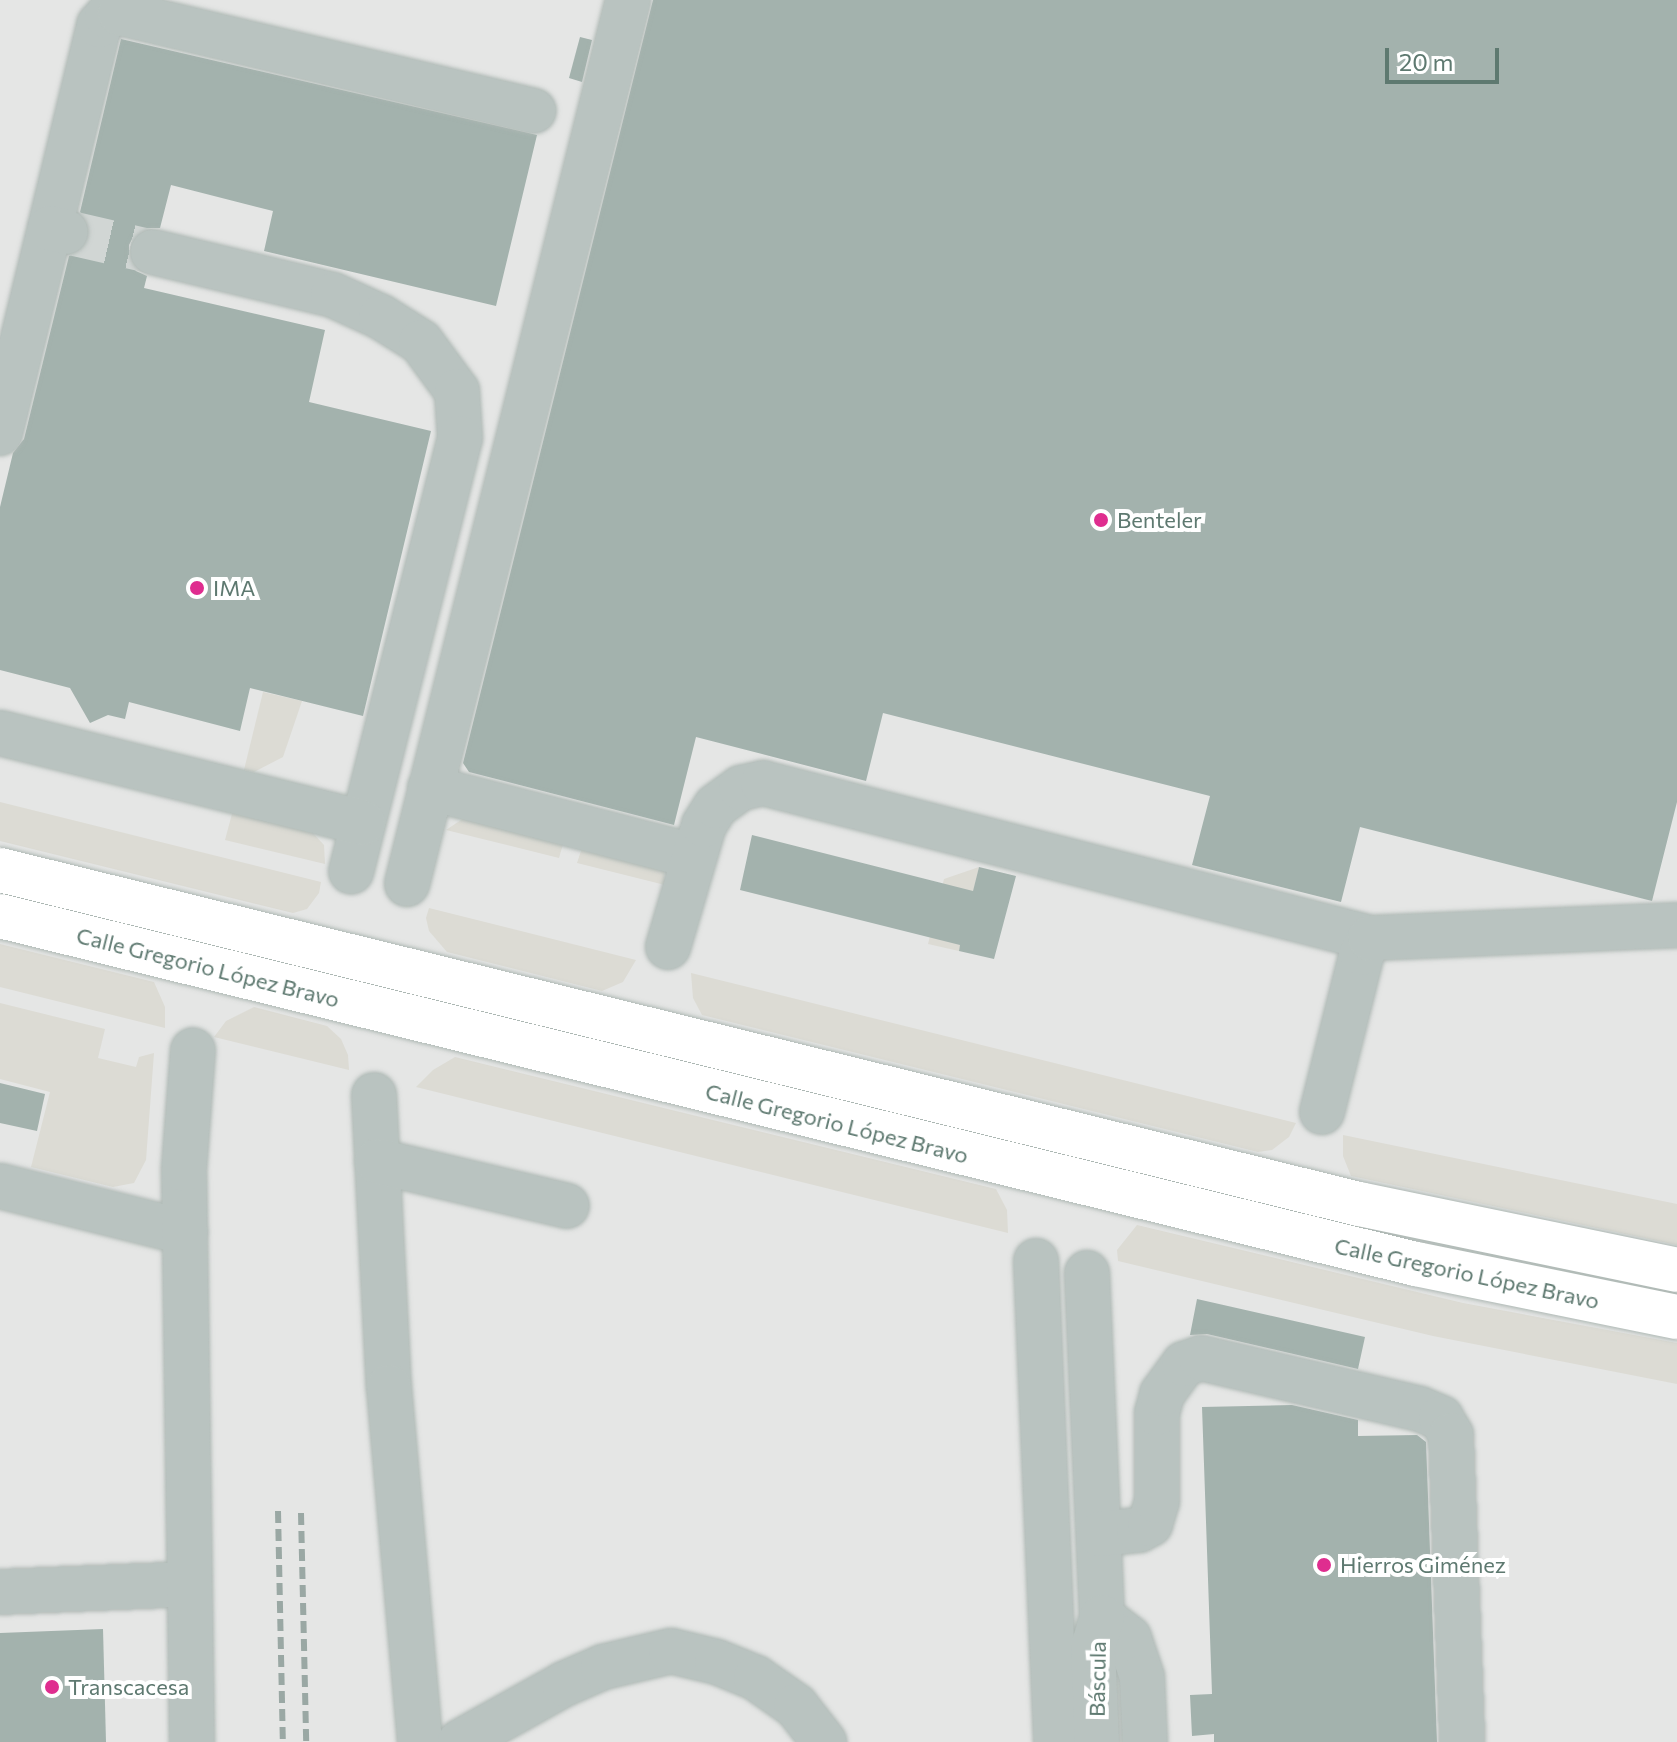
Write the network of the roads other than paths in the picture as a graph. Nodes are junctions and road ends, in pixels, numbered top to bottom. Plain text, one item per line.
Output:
1 (628, 0) edge
2 (534, 111) dead end
3 (153, 252) tunnel mouth
4 (0, 433) edge
5 (0, 733) edge
6 (430, 788) junction
7 (363, 823) junction
8 (693, 856) junction
9 (0, 870) edge
10 (351, 871) dead end
11 (407, 884) dead end
12 (0, 916) edge
13 (1677, 925) edge
14 (1370, 938) junction
15 (668, 947) dead end
16 (193, 1050) dead end
17 (374, 1095) dead end
18 (1322, 1112) dead end
19 (377, 1161) junction
20 (0, 1186) edge
21 (567, 1206) dead end
22 (185, 1232) junction
23 (1036, 1261) dead end
24 (1677, 1270) edge
25 (1087, 1273) dead end
26 (1677, 1317) edge
27 (1100, 1534) junction
28 (189, 1584) junction
29 (0, 1592) edge
30 (1102, 1617) junction
31 (192, 1742) edge
32 (420, 1742) edge
33 (460, 1742) edge
34 (824, 1742) edge
35 (1056, 1742) edge
36 (1097, 1742) edge
37 (1145, 1742) edge
38 (1462, 1742) edge

1 - 6 lane
2 - 4 lane
3 - 7 lane
5 - 7 lane
6 - 8 lane
6 - 11 lane
7 - 10 lane
8 - 14 lane
8 - 15 lane
9 - 24 main road, Calle Gregorio López Bravo
12 - 26 main road, Calle Gregorio López Bravo
13 - 14 lane
14 - 18 lane
16 - 22 lane
17 - 19 lane
19 - 21 lane
19 - 32 lane
20 - 22 lane
22 - 28 lane
23 - 35 lane
25 - 27 lane, Báscula
27 - 30 lane, Báscula
27 - 38 lane
28 - 29 lane
28 - 31 lane
30 - 36 lane, Báscula
30 - 37 lane
33 - 34 lane

